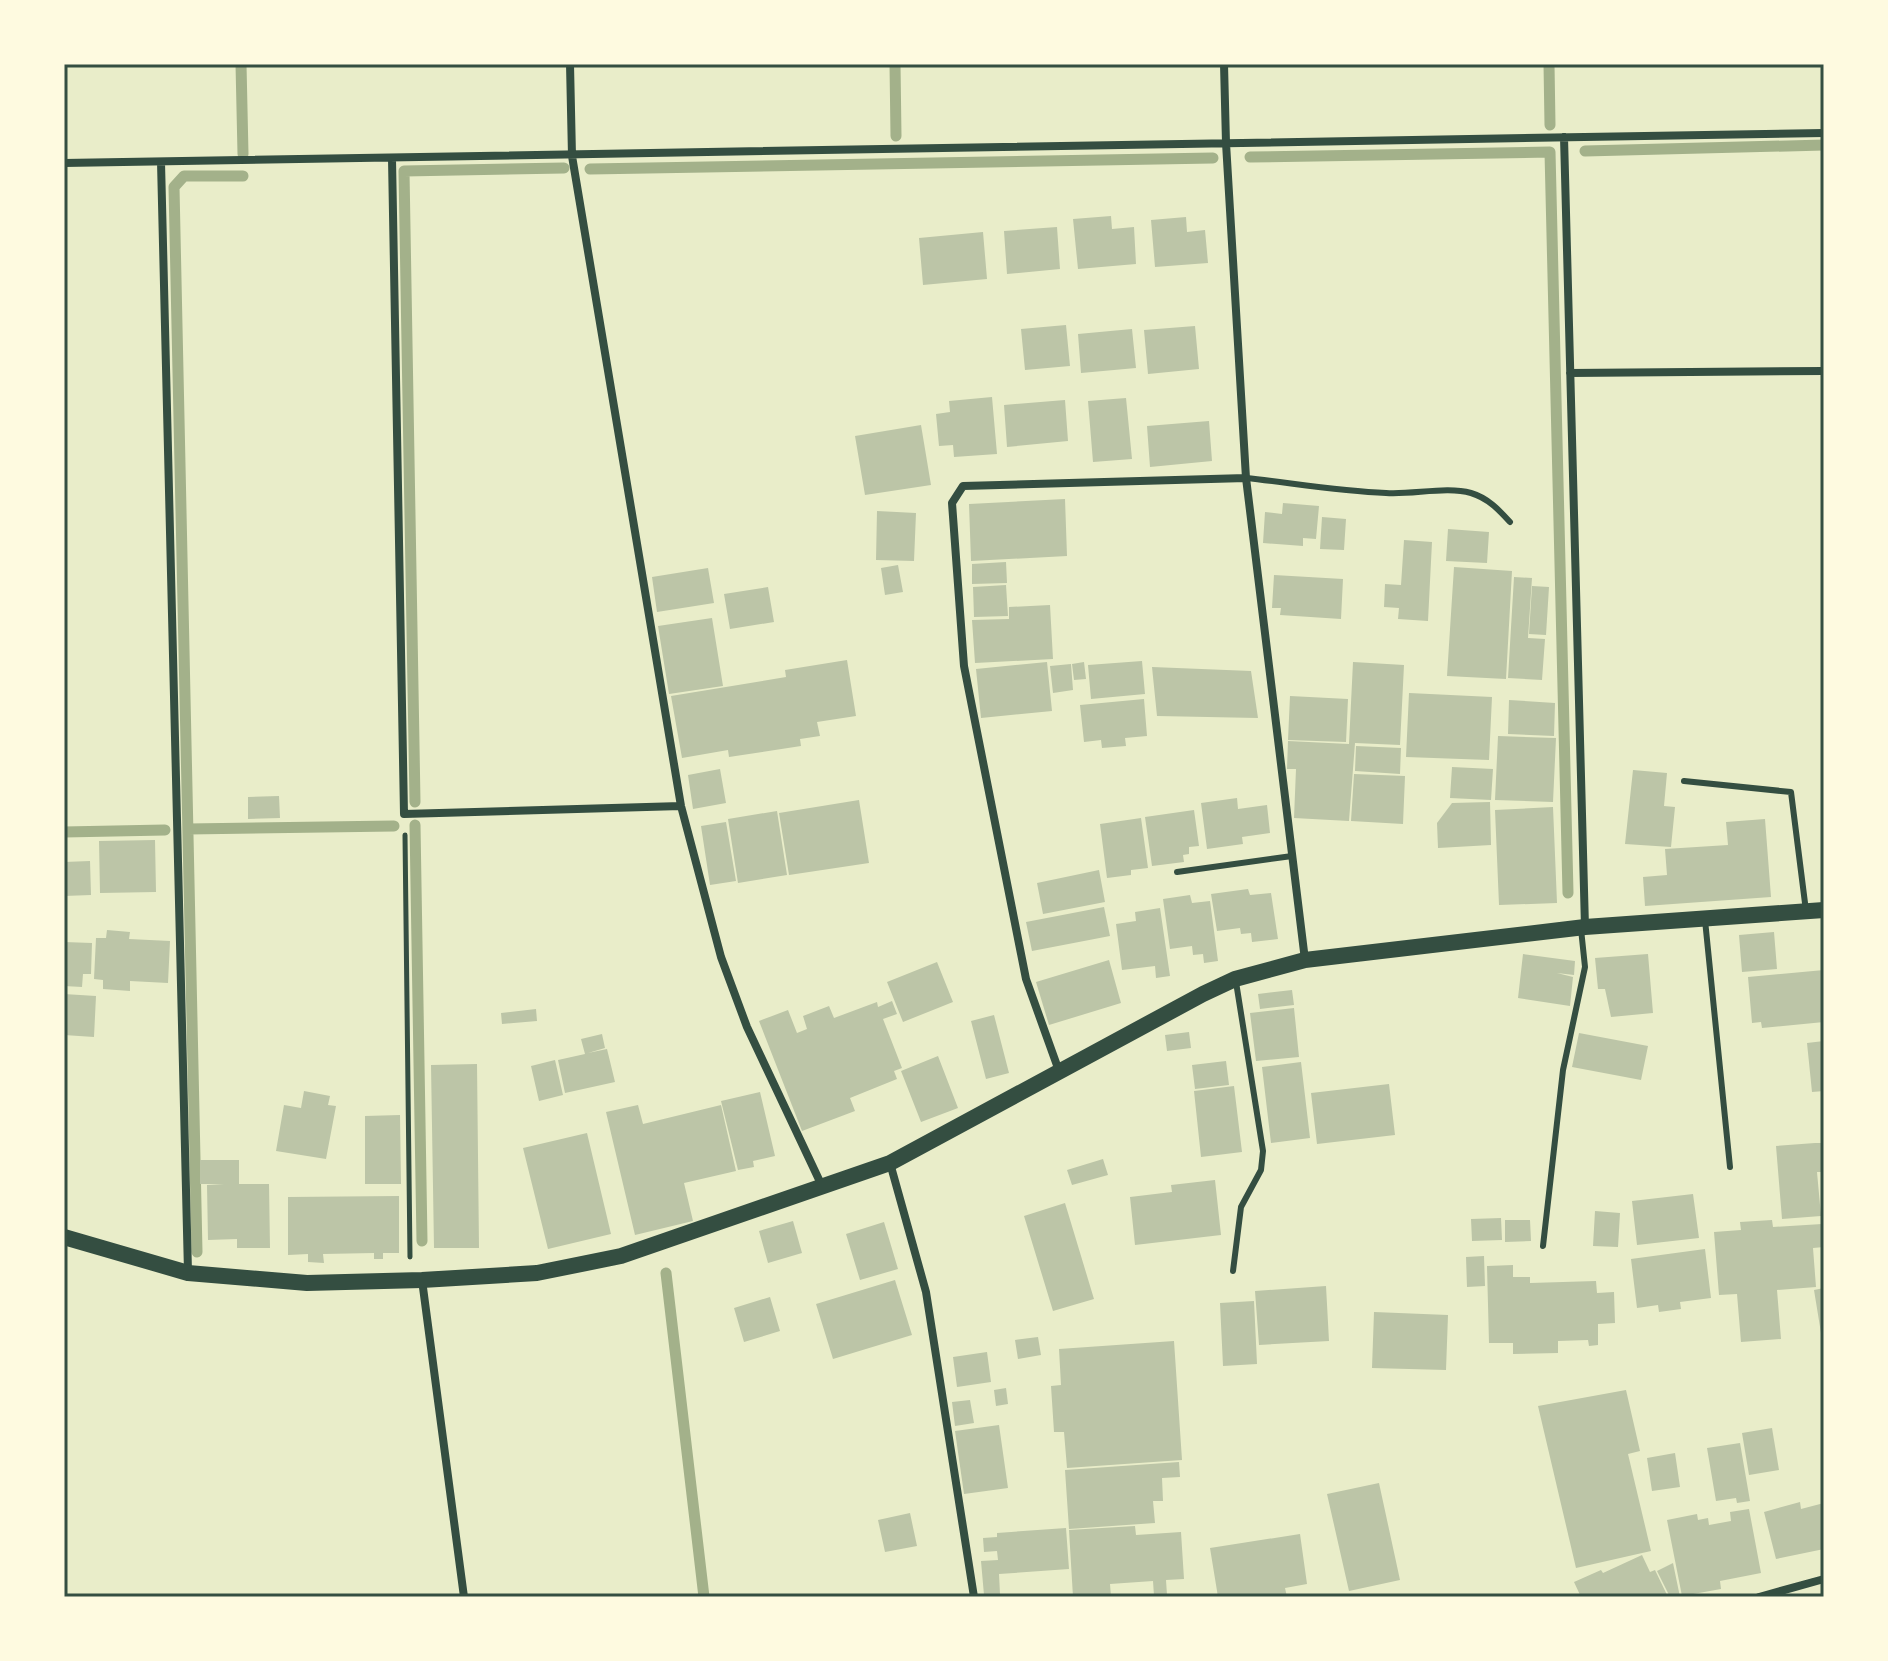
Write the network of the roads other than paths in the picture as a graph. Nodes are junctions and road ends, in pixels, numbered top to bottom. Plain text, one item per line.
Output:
1 (570, 64) edge
2 (1224, 64) edge
3 (1824, 133) edge
4 (1564, 137) junction
5 (1226, 143) junction
6 (572, 156) junction
7 (392, 159) junction
8 (161, 162) junction
9 (64, 163) edge
10 (1824, 371) edge
11 (1570, 373) junction
12 (1246, 478) junction
13 (1510, 522) dead end
14 (1684, 781) dead end
15 (681, 806) junction
16 (1292, 856) junction
17 (1177, 872) dead end
18 (1824, 910) edge
19 (1806, 912) junction
20 (1705, 919) junction
21 (1583, 927) junction
22 (1305, 960) junction
23 (1235, 979) junction
24 (1059, 1071) junction
25 (890, 1163) junction
26 (1730, 1167) dead end
27 (822, 1187) junction
28 (64, 1237) edge
29 (1543, 1246) dead end
30 (1233, 1271) dead end
31 (188, 1273) junction
32 (416, 1280) junction
33 (1824, 1579) edge
34 (464, 1597) edge
35 (974, 1597) edge
36 (1759, 1597) edge

1 - 6 street
2 - 5 street
3 - 4 street
4 - 5 street
4 - 11 street
5 - 6 street
5 - 12 street
6 - 7 street
6 - 15 street
7 - 8 street
7 - 15 street
8 - 9 street
8 - 31 street
10 - 11 street
11 - 21 street
12 - 13 lane
12 - 16 street
12 - 24 street
14 - 19 lane
15 - 27 street
16 - 17 lane
16 - 22 street
18 - 19 main road
19 - 20 main road
20 - 21 main road
20 - 26 lane
21 - 22 main road
21 - 29 lane
22 - 23 main road
23 - 24 main road
23 - 30 lane
24 - 25 main road
25 - 27 main road
25 - 35 street
27 - 32 main road
28 - 31 main road
31 - 32 main road
32 - 34 street
33 - 36 street

